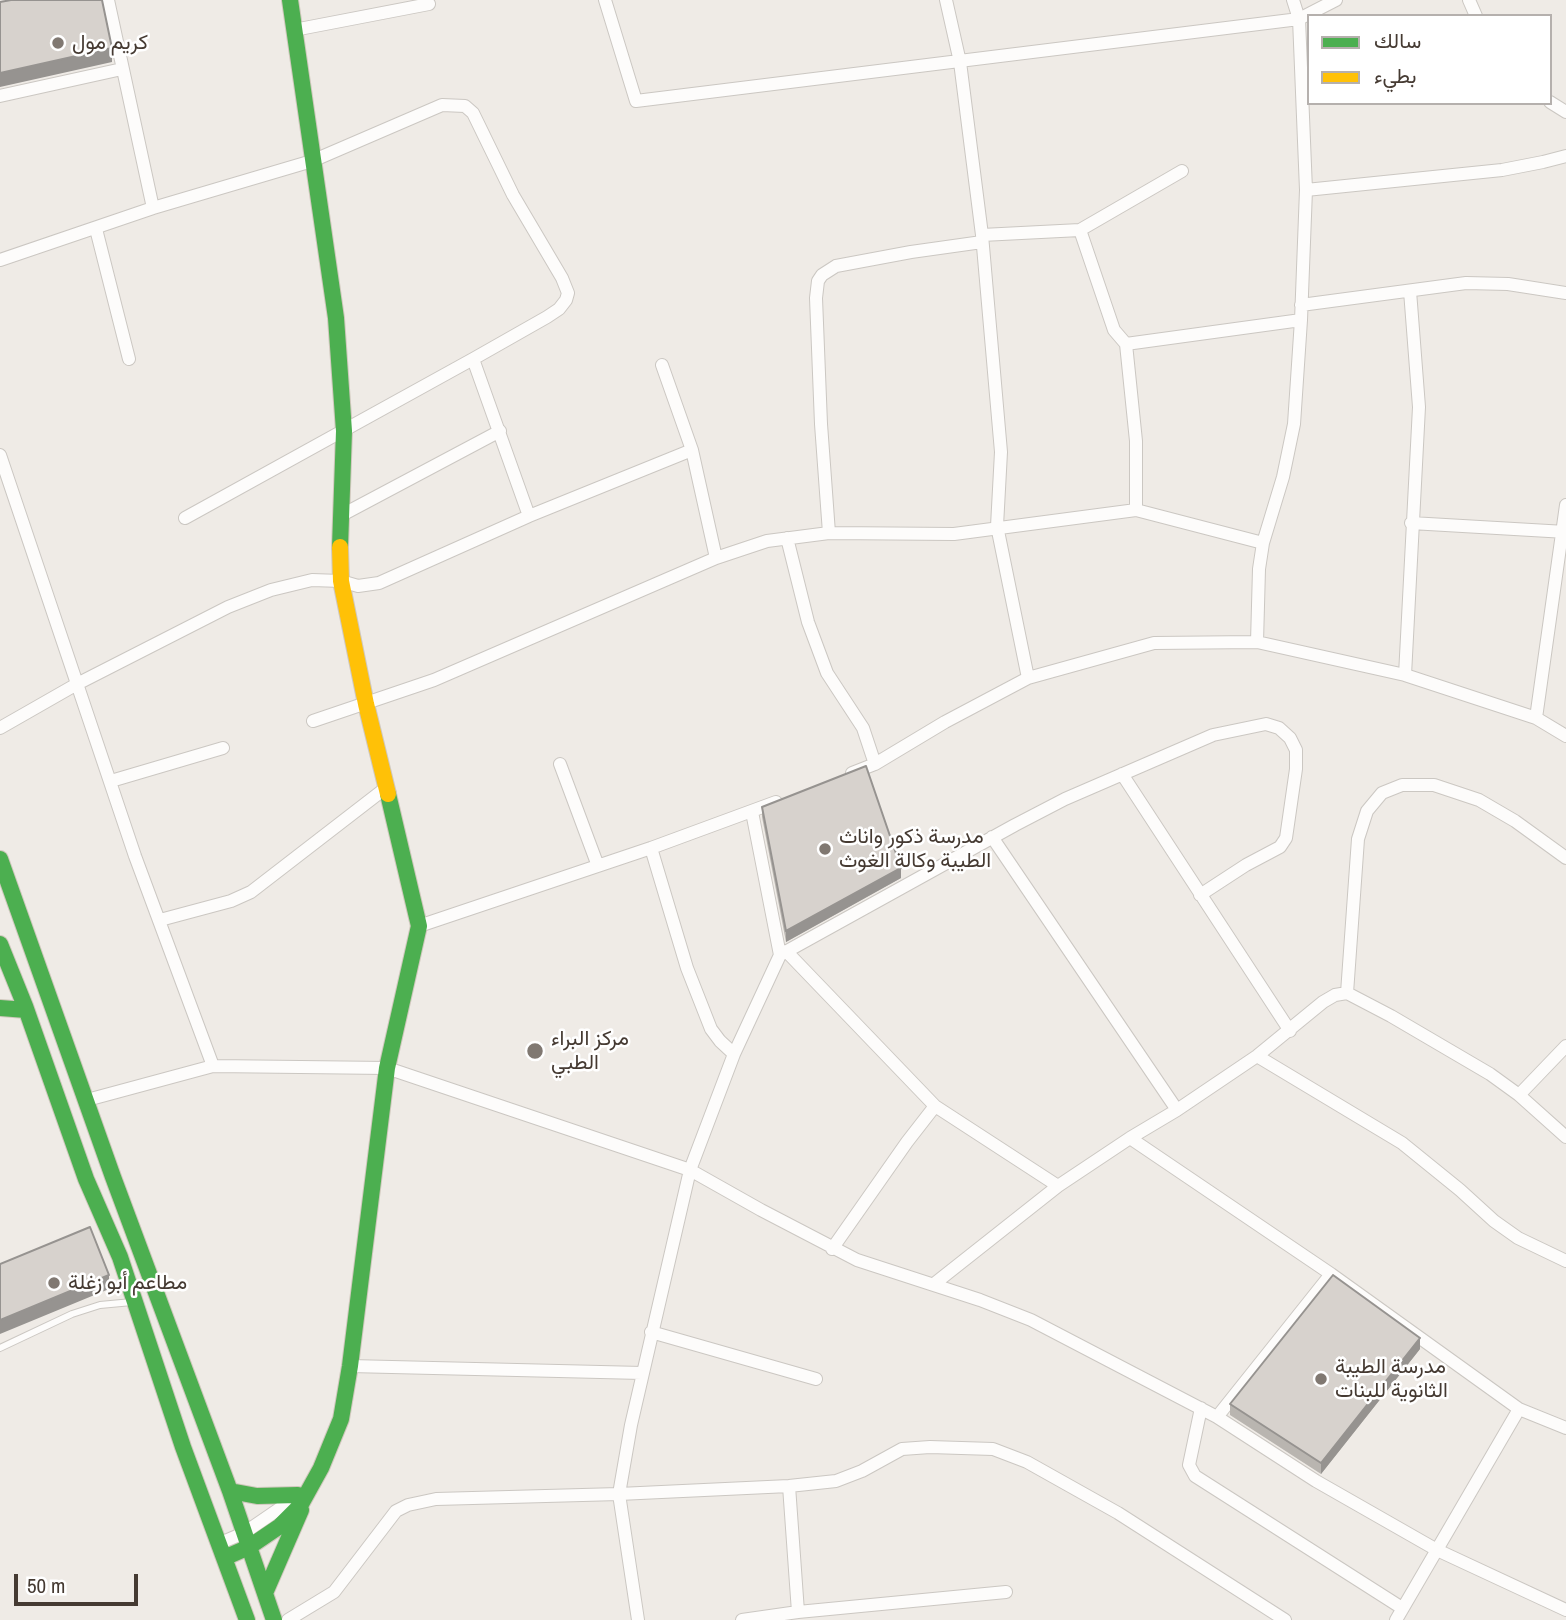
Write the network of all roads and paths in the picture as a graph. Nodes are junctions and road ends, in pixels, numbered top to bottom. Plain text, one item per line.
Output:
1 (108, 0) edge
2 (290, 0) edge
3 (605, 0) edge
4 (946, 0) edge
5 (1293, 0) edge
6 (1336, 0) edge
7 (429, 4) dead end
8 (1309, 14) edge
9 (1307, 15) edge
10 (1299, 19) junction
11 (294, 30) junction
12 (960, 62) junction
13 (122, 69) junction
14 (0, 96) edge
15 (1566, 156) edge
16 (312, 161) junction
17 (1182, 171) dead end
18 (1306, 190) junction
19 (153, 208) junction
20 (96, 229) junction
21 (1080, 230) junction
22 (982, 238) junction
23 (0, 260) edge
24 (1410, 291) junction
25 (1566, 293) edge
26 (1301, 305) junction
27 (1301, 320) junction
28 (1126, 344) junction
29 (129, 359) dead end
30 (473, 359) junction
31 (662, 365) dead end
32 (344, 431) junction
33 (500, 431) junction
34 (692, 450) junction
35 (0, 455) edge
36 (1566, 505) edge
37 (1136, 510) junction
38 (340, 516) junction
39 (529, 516) junction
40 (185, 518) dead end
41 (1412, 523) junction
42 (998, 526) junction
43 (1564, 532) edge
44 (829, 533) junction
45 (787, 538) junction
46 (1263, 543) junction
47 (716, 558) junction
48 (341, 581) junction
49 (1257, 642) junction
50 (1405, 675) junction
51 (1028, 678) junction
52 (77, 684) junction
53 (366, 704) junction
54 (1536, 718) junction
55 (313, 721) dead end
56 (0, 728) edge
57 (1566, 736) edge
58 (223, 748) dead end
59 (560, 764) dead end
60 (875, 764) junction
61 (1122, 774) junction
62 (838, 778) edge
63 (111, 781) junction
64 (387, 787) junction
65 (789, 797) edge
66 (752, 812) junction
67 (992, 837) junction
68 (652, 848) junction
69 (1566, 858) edge
70 (0, 859) edge
71 (598, 866) junction
72 (1200, 895) junction
73 (160, 920) junction
74 (419, 926) junction
75 (0, 944) edge
76 (783, 953) junction
77 (1347, 993) junction
78 (0, 1009) edge
79 (26, 1010) junction
80 (1290, 1031) junction
81 (1566, 1046) edge
82 (734, 1054) junction
83 (1256, 1056) junction
84 (213, 1066) junction
85 (387, 1068) junction
86 (1519, 1096) junction
87 (87, 1100) junction
88 (935, 1106) junction
89 (1177, 1111) junction
90 (1566, 1137) edge
91 (1130, 1138) junction
92 (690, 1170) junction
93 (1058, 1186) junction
94 (832, 1249) junction
95 (1566, 1261) edge
96 (1331, 1274) junction
97 (934, 1284) junction
98 (135, 1302) junction
99 (651, 1332) junction
100 (0, 1348) edge
101 (350, 1366) junction
102 (642, 1373) junction
103 (816, 1379) dead end
104 (1201, 1408) junction
105 (1519, 1409) junction
106 (1217, 1417) junction
107 (1566, 1428) edge
108 (789, 1486) junction
109 (230, 1491) junction
110 (619, 1494) junction
111 (303, 1496) junction
112 (246, 1540) junction
113 (1437, 1550) junction
114 (221, 1551) junction
115 (1006, 1592) dead end
116 (265, 1593) junction
117 (1566, 1610) edge
118 (798, 1612) junction
119 (1399, 1614) edge
120 (247, 1620) edge
121 (274, 1620) edge
122 (288, 1620) edge
123 (638, 1620) edge
124 (742, 1620) edge
125 (1285, 1620) edge

1 - 13 street
2 - 11 main road
3 - 12 street
4 - 12 street
5 - 10 street
6 - 8 street
7 - 11 street
9 - 10 street
10 - 12 street
10 - 18 street
11 - 16 main road
12 - 22 street
13 - 14 street
13 - 19 street
15 - 18 street
16 - 19 street
16 - 30 street
16 - 32 main road
17 - 21 street
18 - 26 street
19 - 20 street
20 - 23 street
20 - 29 street
21 - 22 street
21 - 28 street
22 - 42 street
22 - 44 street
24 - 25 street
24 - 26 street
24 - 41 street
26 - 27 street
27 - 28 street
27 - 46 street
28 - 37 street
30 - 32 street
30 - 33 street
31 - 34 street
32 - 38 main road
32 - 40 street
33 - 38 street
33 - 39 street
34 - 39 street
34 - 47 street
35 - 52 street
36 - 43 street
37 - 42 street
37 - 46 street
38 - 48 main road
39 - 48 street
41 - 43 street
41 - 50 street
42 - 44 street
42 - 51 street
43 - 54 street
44 - 45 street
45 - 47 street
45 - 60 street
46 - 49 street
47 - 53 street
48 - 52 street
48 - 53 main road
49 - 50 street
49 - 51 street
50 - 54 street
51 - 60 street
52 - 56 street
52 - 63 street
53 - 55 street
53 - 64 main road
54 - 57 street
58 - 63 street
59 - 71 street
60 - 62 street
61 - 67 street
61 - 72 street
61 - 72 street
63 - 73 street
64 - 73 street
64 - 74 main road
65 - 66 street
66 - 68 street
66 - 76 street
67 - 76 street
67 - 89 street
68 - 71 street
68 - 82 street
69 - 77 street
70 - 87 main road
71 - 74 street
72 - 80 street
73 - 84 street
74 - 85 main road
75 - 79 main road
76 - 82 street
76 - 88 street
77 - 80 street
77 - 86 street
78 - 79 main road
79 - 98 main road
80 - 83 street
81 - 86 street
82 - 92 street
83 - 89 street
83 - 95 street
84 - 85 street
84 - 87 street
85 - 92 street
85 - 101 main road
86 - 90 street
87 - 109 main road
88 - 93 street
88 - 94 street
89 - 91 street
91 - 93 street
91 - 96 street
92 - 94 street
92 - 99 street
93 - 97 street
94 - 97 street
96 - 105 street
96 - 106 street
97 - 104 street
98 - 100 lane
98 - 114 main road
99 - 102 street
99 - 103 street
101 - 102 street
101 - 111 main road
102 - 110 street
104 - 106 street
104 - 119 street
105 - 107 street
105 - 113 street
106 - 113 street
108 - 110 street
108 - 118 street
108 - 125 street
109 - 111 main road
109 - 112 main road
110 - 122 street
110 - 123 street
111 - 112 main road
111 - 116 main road
112 - 114 main road
112 - 116 main road
113 - 117 street
113 - 119 street
114 - 120 main road
115 - 118 street
116 - 121 main road
118 - 124 street

